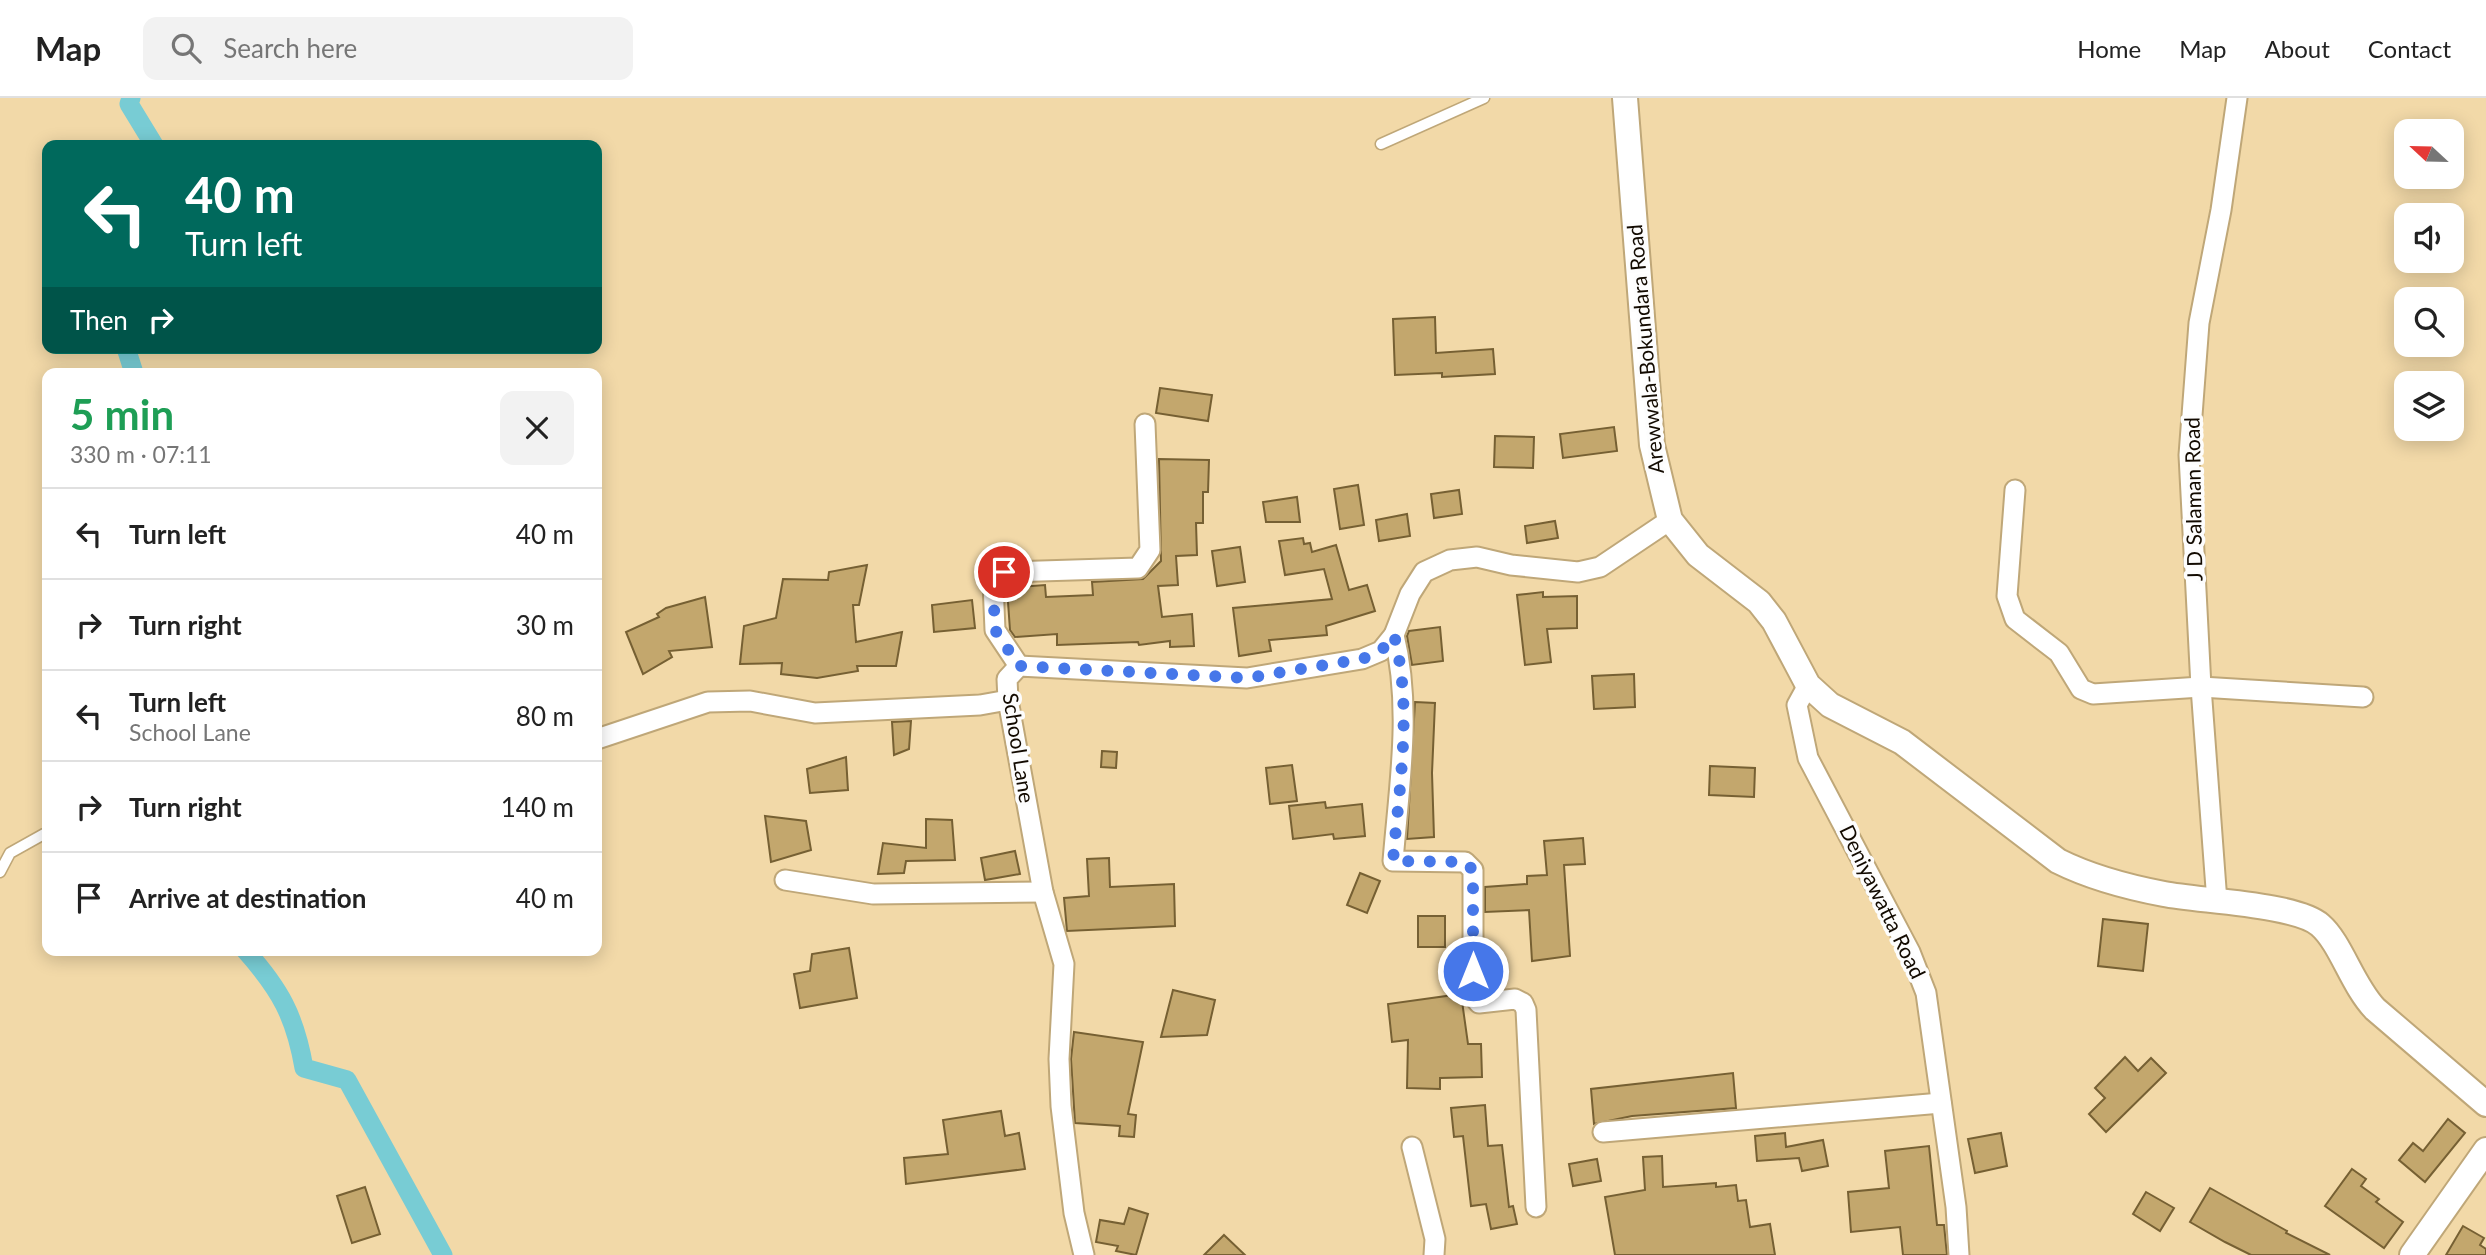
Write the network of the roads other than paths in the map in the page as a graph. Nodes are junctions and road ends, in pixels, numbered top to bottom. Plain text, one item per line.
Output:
1 (1484, 98) edge
2 (1625, 98) edge
3 (2237, 98) edge
4 (1381, 144) dead end
5 (1145, 424) dead end
6 (2015, 490) dead end
7 (1670, 520) junction
8 (1394, 635) junction
9 (1019, 666) junction
10 (1808, 685) junction
11 (2201, 687) junction
12 (2363, 698) dead end
13 (1008, 701) junction
14 (602, 737) edge
15 (42, 835) edge
16 (0, 873) edge
17 (785, 880) dead end
18 (1043, 892) junction
19 (2217, 902) junction
20 (1941, 1103) junction
21 (2486, 1104) edge
22 (1603, 1132) dead end
23 (1412, 1147) dead end
24 (2486, 1150) edge
25 (1536, 1207) dead end
26 (1084, 1255) edge
27 (1434, 1255) edge
28 (1959, 1255) edge
29 (2412, 1255) edge

1 - 4 lane
2 - 7 street, Arewwala-Bokundara Road
3 - 11 street, J D Salaman Road
5 - 9 street
6 - 11 street
7 - 8 street, School Lane
7 - 10 street, Arewwala-Bokundara Road
8 - 9 street, School Lane
8 - 25 street
9 - 13 street, School Lane
10 - 19 street, Arewwala-Bokundara Road
10 - 20 street, Deniyawatta Road
11 - 12 street
11 - 19 street, J D Salaman Road
13 - 14 street
13 - 18 street, School Lane
15 - 16 lane
17 - 18 street
18 - 26 street, School Lane
19 - 21 street, Arewwala-Bokundara Road
20 - 22 street
20 - 28 street, Deniyawatta Road
23 - 27 street
24 - 29 street

